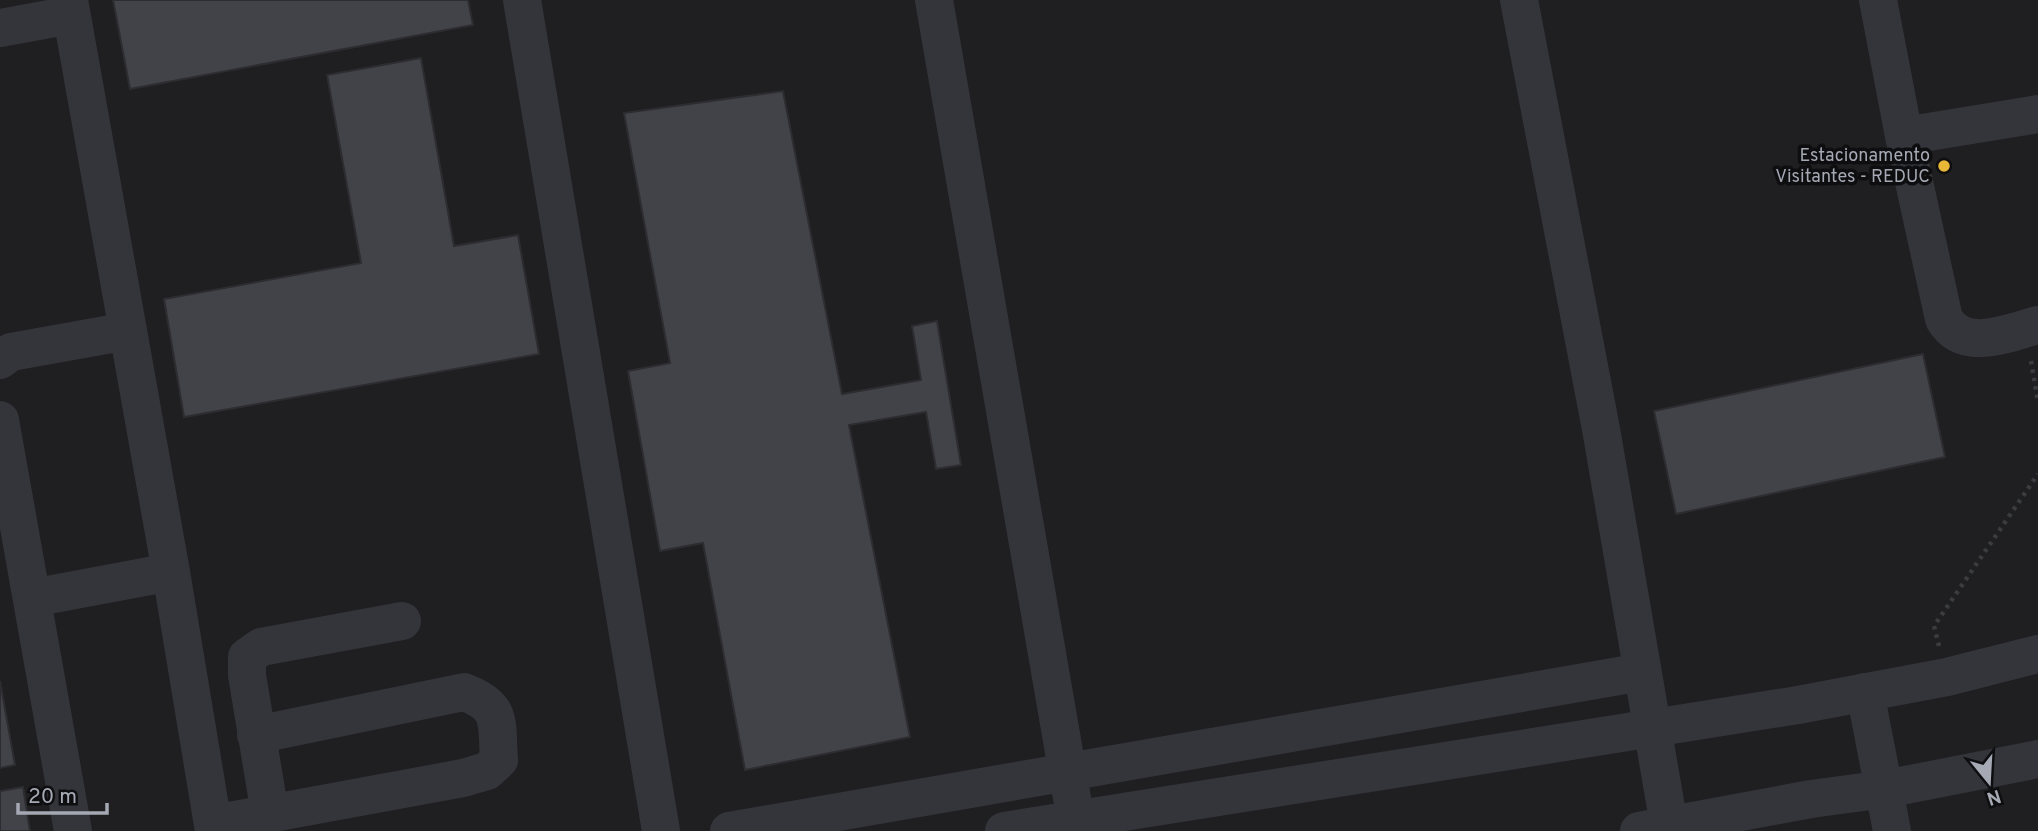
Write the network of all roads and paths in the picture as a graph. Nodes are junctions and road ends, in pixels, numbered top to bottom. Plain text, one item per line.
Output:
1 (522, 0) edge
2 (934, 0) edge
3 (1519, 0) edge
4 (1878, 0) edge
5 (70, 8) edge
6 (0, 28) edge
7 (2038, 114) edge
8 (1904, 136) junction
9 (2038, 326) edge
10 (128, 331) junction
11 (0, 360) edge
12 (0, 420) edge
13 (2038, 474) edge
14 (171, 572) junction
15 (32, 598) junction
16 (402, 621) dead end
17 (2038, 654) edge
18 (1642, 672) junction
19 (1947, 677) junction
20 (1865, 692) junction
21 (1652, 729) junction
22 (257, 735) junction
23 (2038, 759) edge
24 (1067, 773) junction
25 (1885, 789) junction
26 (270, 814) junction
27 (1076, 825) edge
28 (214, 827) edge
29 (1659, 829) edge
30 (73, 831) edge
31 (661, 831) edge
32 (729, 831) edge
33 (1004, 831) edge
34 (1892, 831) edge

1 - 31 lane
2 - 24 lane
3 - 18 lane
4 - 8 lane
5 - 6 lane
5 - 10 lane
7 - 8 lane
8 - 9 lane
10 - 11 lane
10 - 14 lane
12 - 15 lane
13 - 19 path
14 - 15 lane
14 - 28 lane
15 - 30 lane
16 - 22 lane
17 - 19 lane
18 - 21 lane
18 - 24 lane
19 - 20 lane
20 - 21 lane
20 - 25 lane
21 - 27 lane
21 - 29 lane
22 - 26 lane
22 - 26 lane
23 - 25 lane
24 - 27 lane
24 - 32 lane
25 - 29 lane
25 - 34 lane
26 - 28 lane
27 - 33 lane

